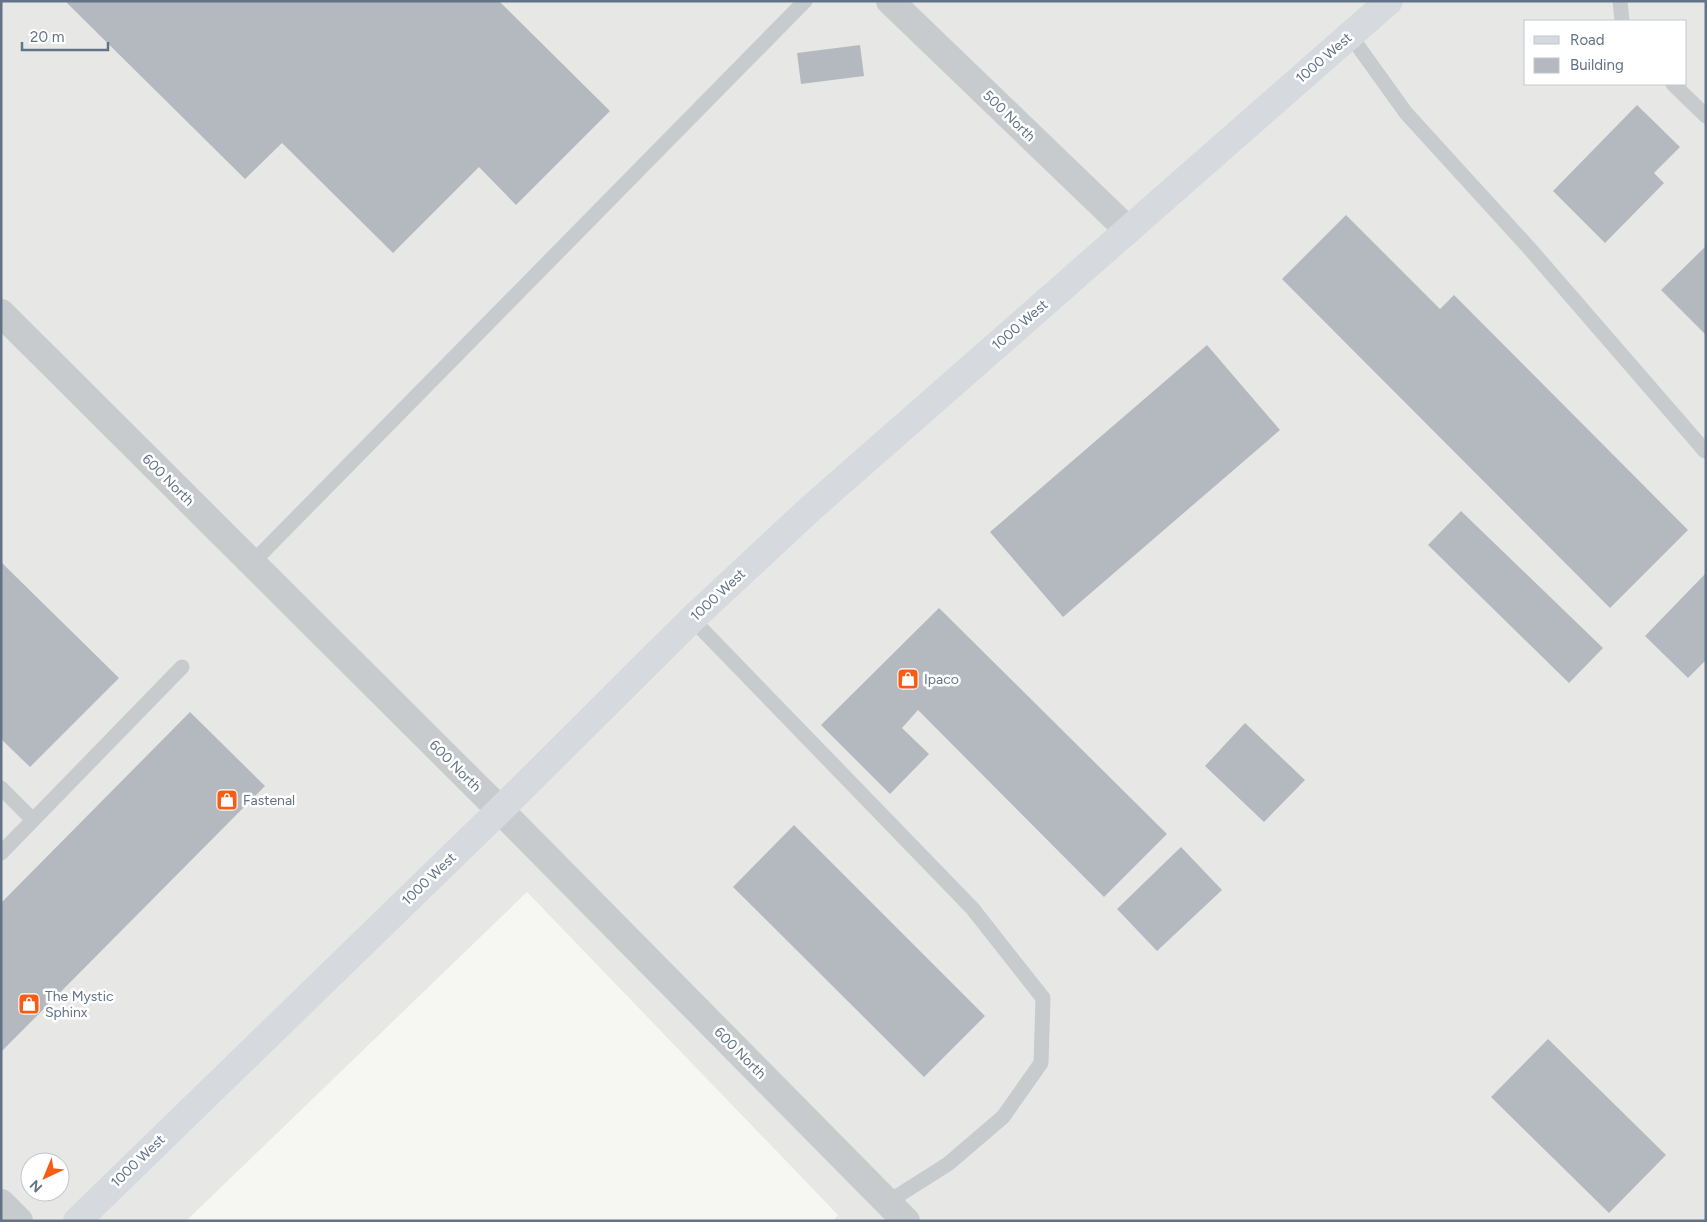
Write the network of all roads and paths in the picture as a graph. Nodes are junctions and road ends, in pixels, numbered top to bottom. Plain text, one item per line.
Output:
1 (805, 1) edge
2 (890, 1) edge
3 (1389, 1) edge
4 (1622, 2) edge
5 (1622, 20) edge
6 (1350, 35) junction
7 (1674, 85) edge
8 (1706, 116) edge
9 (1128, 230) junction
10 (1, 313) edge
11 (1705, 451) edge
12 (252, 563) junction
13 (692, 619) junction
14 (182, 667) dead end
15 (1, 788) edge
16 (500, 810) junction
17 (33, 820) junction
18 (1, 852) edge
19 (1, 1203) edge
20 (897, 1211) edge
21 (19, 1221) edge
22 (77, 1221) edge

1 - 12 lane
2 - 9 street, 500 North
3 - 6 main road, 1000 West
4 - 5 lane
6 - 9 main road, 1000 West
6 - 11 lane
7 - 8 lane
9 - 13 main road, 1000 West
10 - 12 street, 600 North
12 - 16 street, 600 North
13 - 16 main road, 1000 West
13 - 20 lane
14 - 17 lane
15 - 17 lane
16 - 20 street, 600 North
16 - 22 main road, 1000 West
17 - 18 lane
19 - 21 street

